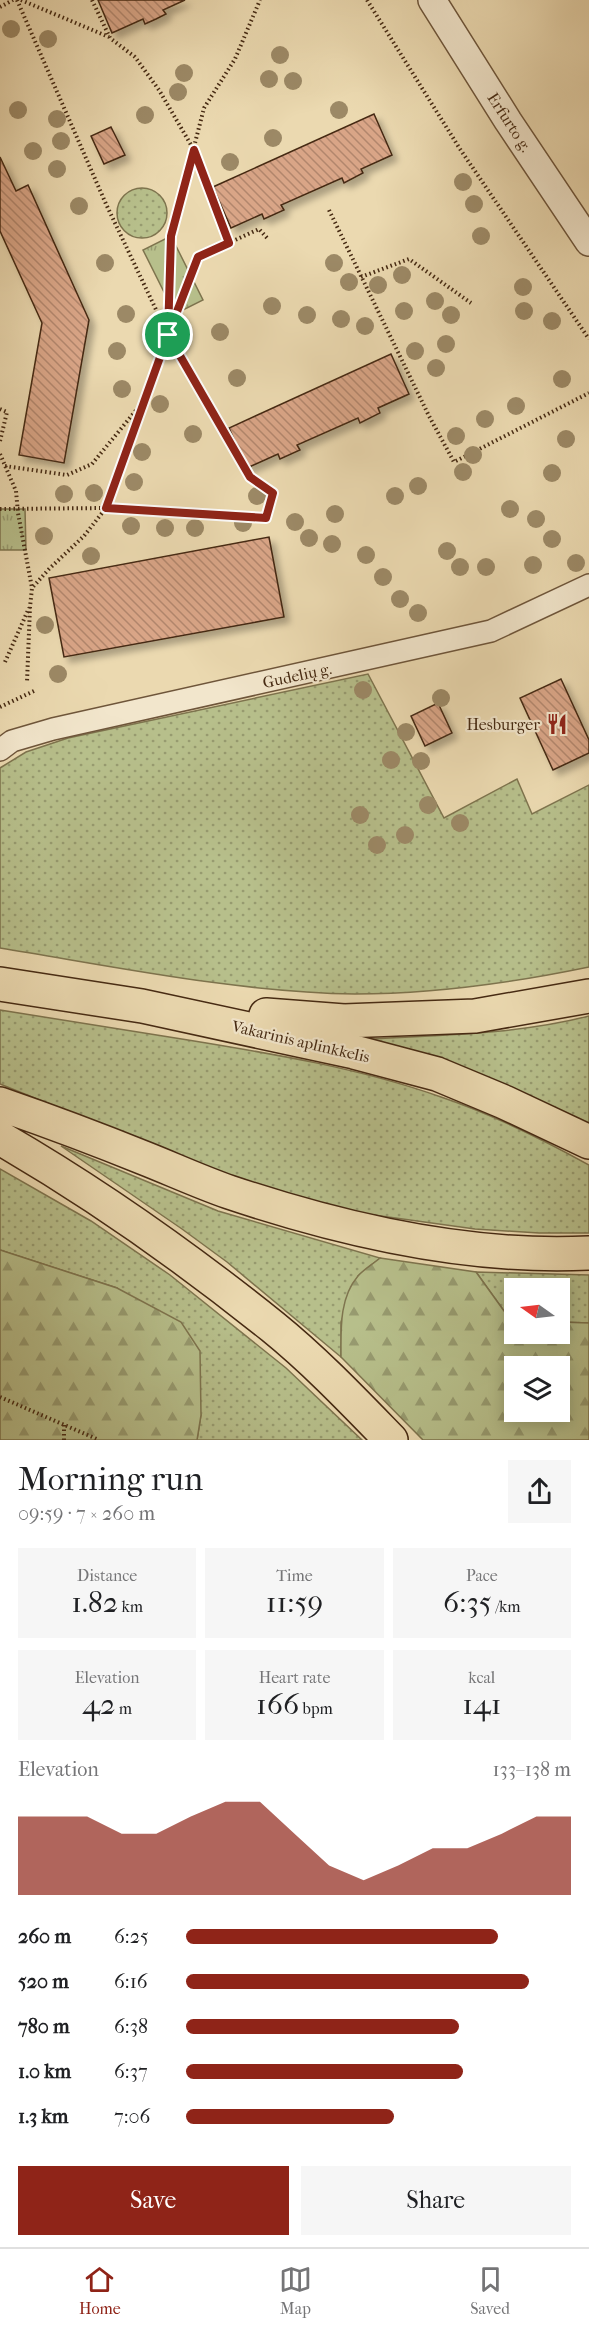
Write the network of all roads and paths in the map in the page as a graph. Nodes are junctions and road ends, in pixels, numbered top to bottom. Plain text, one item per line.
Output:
1 (17, 0) edge
2 (92, 0) edge
3 (260, 0) edge
4 (368, 0) edge
5 (432, 0) edge
6 (0, 7) edge
7 (110, 38) junction
8 (194, 150) junction
9 (329, 210) dead end
10 (268, 239) dead end
11 (589, 242) edge
12 (229, 243) junction
13 (361, 277) junction
14 (471, 303) dead end
15 (168, 335) junction
16 (589, 339) edge
17 (589, 393) edge
18 (149, 394) junction
19 (0, 409) edge
20 (0, 441) edge
21 (0, 454) edge
22 (5, 466) junction
23 (106, 508) junction
24 (0, 509) edge
25 (17, 509) junction
26 (589, 585) edge
27 (32, 588) junction
28 (30, 607) junction
29 (5, 662) dead end
30 (27, 681) dead end
31 (34, 691) dead end
32 (0, 707) edge
33 (0, 750) edge
34 (0, 984) edge
35 (589, 996) edge
36 (142, 1006) junction
37 (0, 1104) edge
38 (0, 1138) edge
39 (589, 1142) edge
40 (589, 1253) edge
41 (0, 1397) edge
42 (64, 1425) junction
43 (64, 1440) edge
44 (99, 1440) edge
45 (391, 1440) edge

1 - 6 path
1 - 7 path
1 - 15 path
2 - 7 path
3 - 8 path
4 - 16 path
5 - 11 street, Erfurto g.
7 - 8 path
8 - 12 path
8 - 15 path
9 - 13 path
10 - 12 path
12 - 15 path
13 - 14 path
13 - 17 path
15 - 18 path
15 - 23 path
18 - 22 path
18 - 23 path
19 - 20 path
21 - 22 path
22 - 25 path
23 - 25 path
23 - 27 path
24 - 25 path
25 - 27 path
26 - 33 street, Gudelių g.
27 - 28 path
28 - 29 path
28 - 30 path
31 - 32 path
34 - 36 highway, Vakarinis aplinkkelis
35 - 36 highway
36 - 39 highway, Vakarinis aplinkkelis
37 - 40 highway
38 - 45 highway
41 - 42 path
42 - 43 path
42 - 44 path

